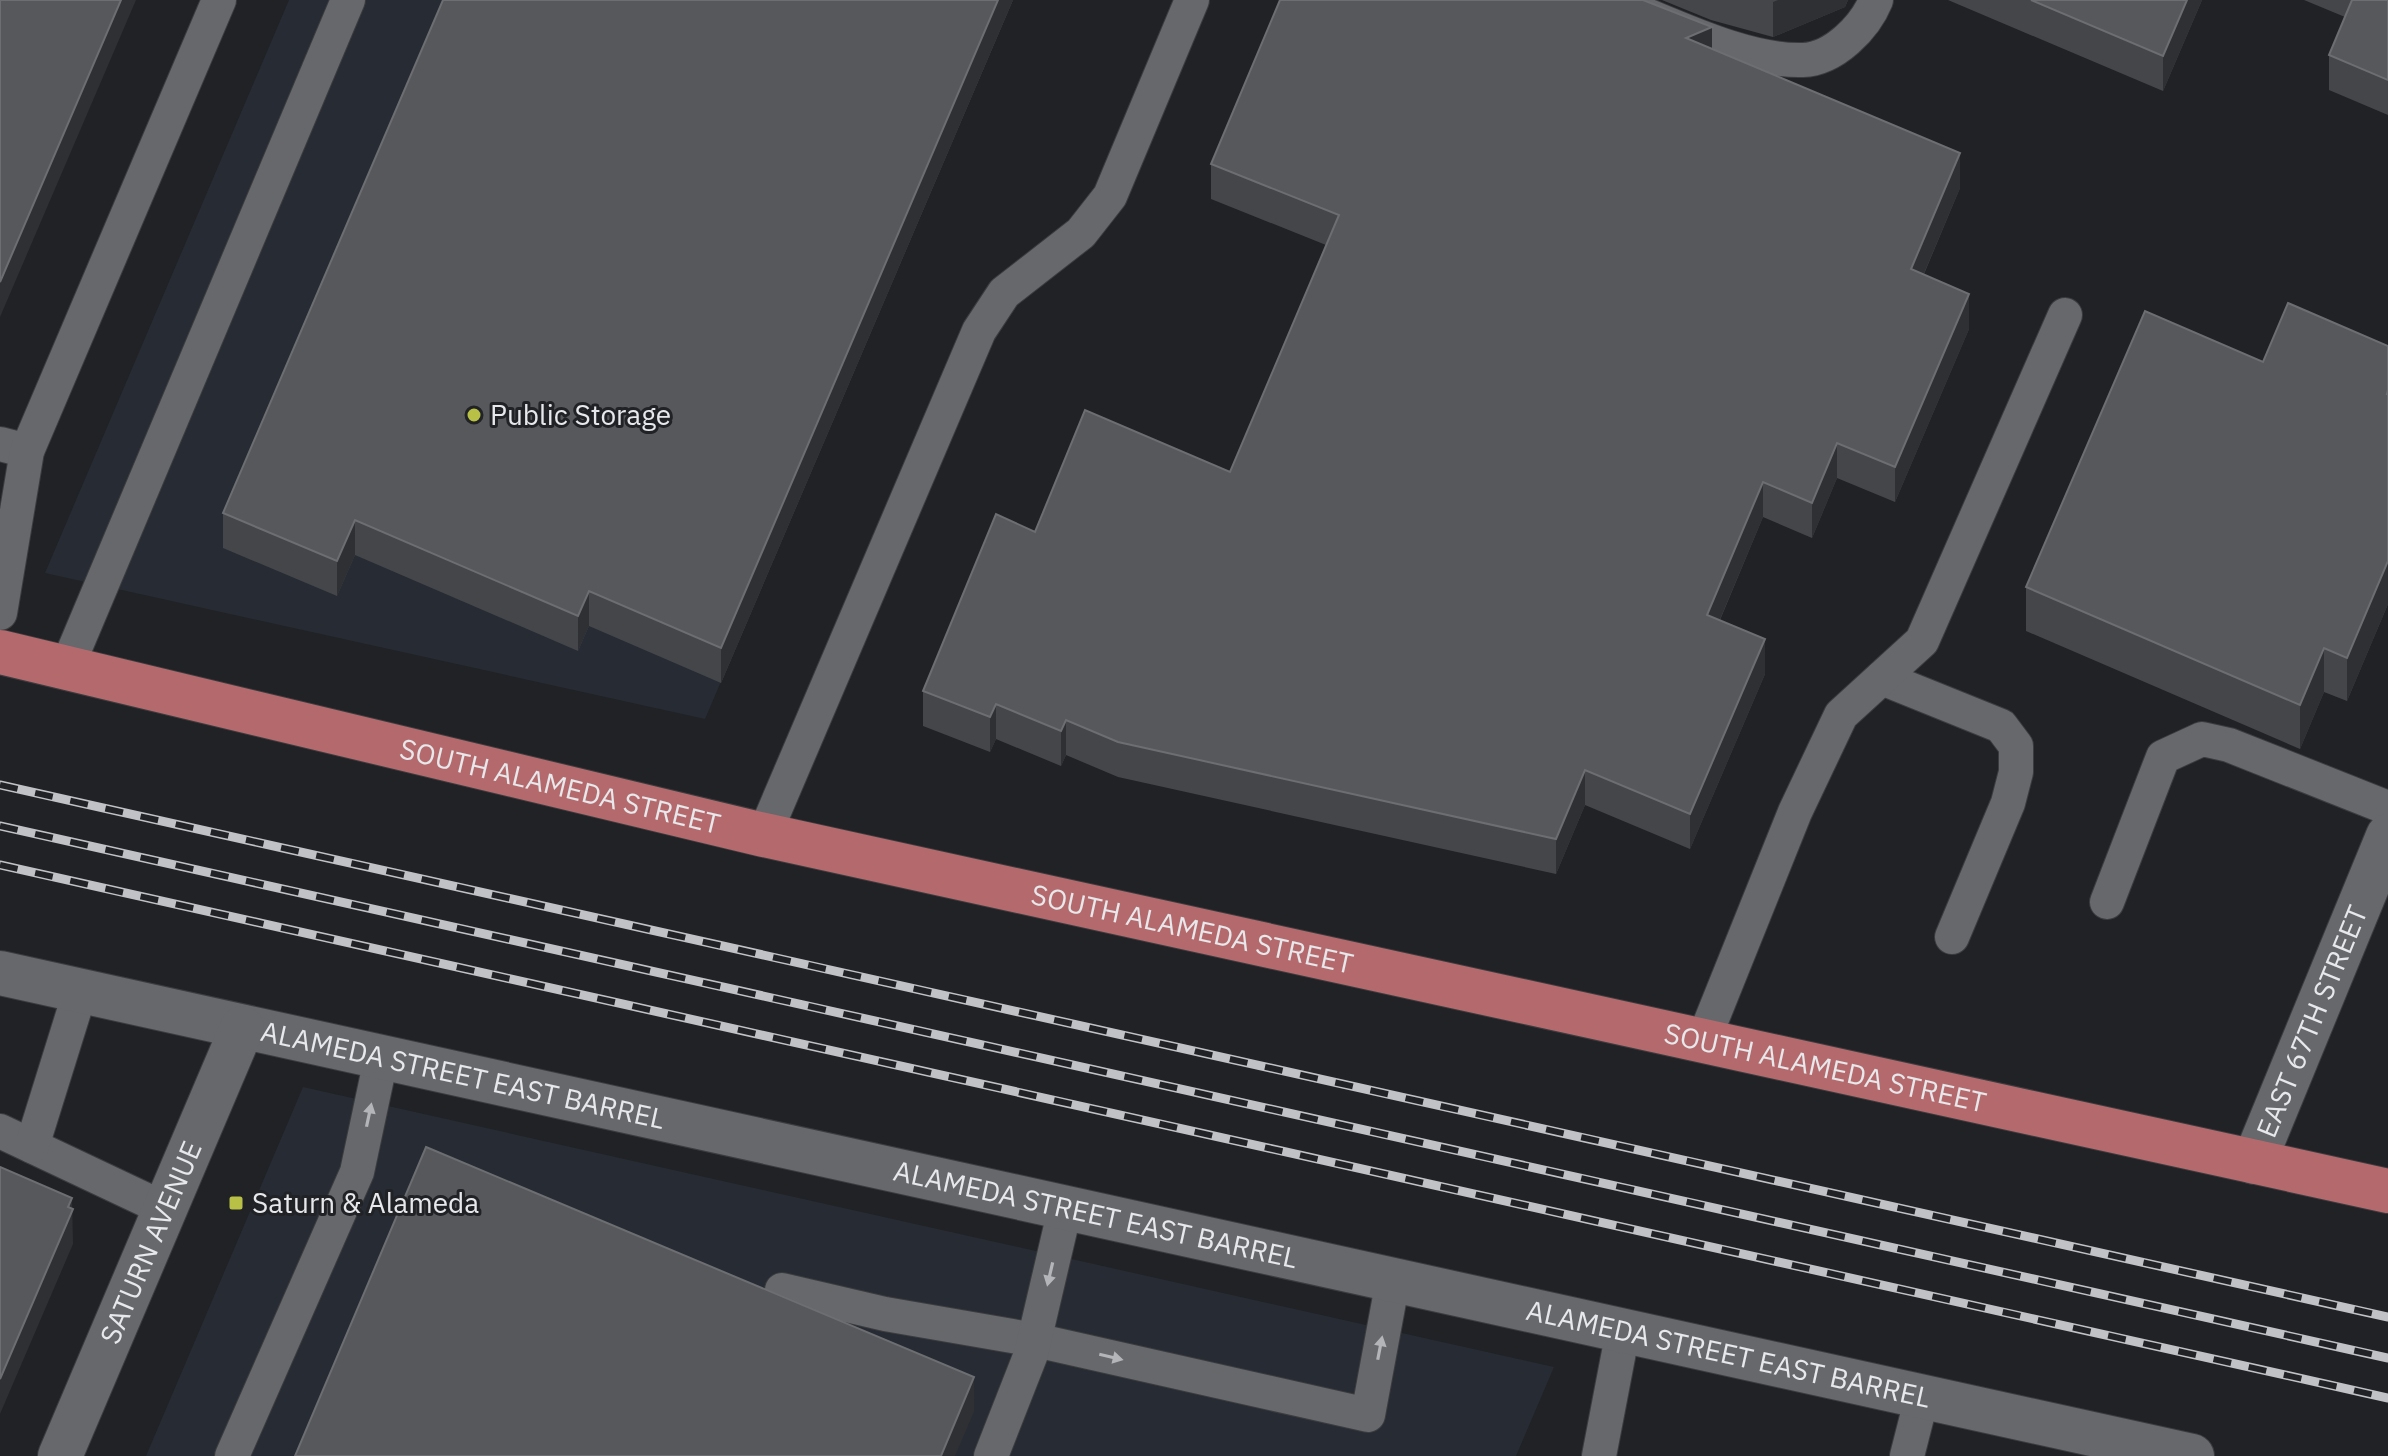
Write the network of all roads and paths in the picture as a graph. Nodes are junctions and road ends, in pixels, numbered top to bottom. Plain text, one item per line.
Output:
1 (219, 0) edge
2 (348, 0) edge
3 (1192, 0) edge
4 (1609, 0) edge
5 (1876, 0) edge
6 (2065, 315) dead end
7 (14, 448) edge
8 (0, 613) edge
9 (0, 652) edge
10 (67, 667) junction
11 (1882, 678) junction
12 (2388, 808) edge
13 (764, 835) junction
14 (2388, 836) edge
15 (2107, 902) dead end
16 (1952, 937) dead end
17 (0, 973) edge
18 (80, 992) junction
19 (242, 1028) junction
20 (1703, 1041) junction
21 (381, 1059) junction
22 (0, 1131) edge
23 (32, 1146) junction
24 (2254, 1162) junction
25 (2388, 1191) edge
26 (165, 1209) junction
27 (1065, 1209) junction
28 (1393, 1280) junction
29 (782, 1290) dead end
30 (1623, 1331) junction
31 (1035, 1340) junction
32 (1922, 1397) junction
33 (2181, 1455) edge
34 (60, 1456) edge
35 (232, 1456) edge
36 (991, 1456) edge
37 (1599, 1456) edge
38 (1907, 1456) edge

1 - 7 lane
2 - 10 lane
3 - 13 lane
4 - 5 lane
6 - 11 lane
7 - 8 lane
9 - 10 main road, SOUTH ALAMEDA STREET
10 - 13 main road, SOUTH ALAMEDA STREET
11 - 16 lane
11 - 20 lane
12 - 15 lane
13 - 20 main road, SOUTH ALAMEDA STREET
14 - 24 street, EAST 67TH STREET
17 - 18 street, ALAMEDA STREET EAST BARREL
18 - 19 street, ALAMEDA STREET EAST BARREL
18 - 23 lane
19 - 21 street, ALAMEDA STREET EAST BARREL
19 - 26 street, SATURN AVENUE
20 - 24 main road, SOUTH ALAMEDA STREET
21 - 27 street, ALAMEDA STREET EAST BARREL
35 -> 21 lane
22 - 23 lane
23 - 26 lane
24 - 25 main road, SOUTH ALAMEDA STREET
26 - 34 street, SATURN AVENUE
27 - 28 street, ALAMEDA STREET EAST BARREL
27 -> 31 lane
28 - 30 street, ALAMEDA STREET EAST BARREL
31 -> 28 lane
29 - 31 lane
30 - 32 street, ALAMEDA STREET EAST BARREL
30 - 37 lane
31 - 36 lane
32 - 33 street, ALAMEDA STREET EAST BARREL
32 - 38 lane

